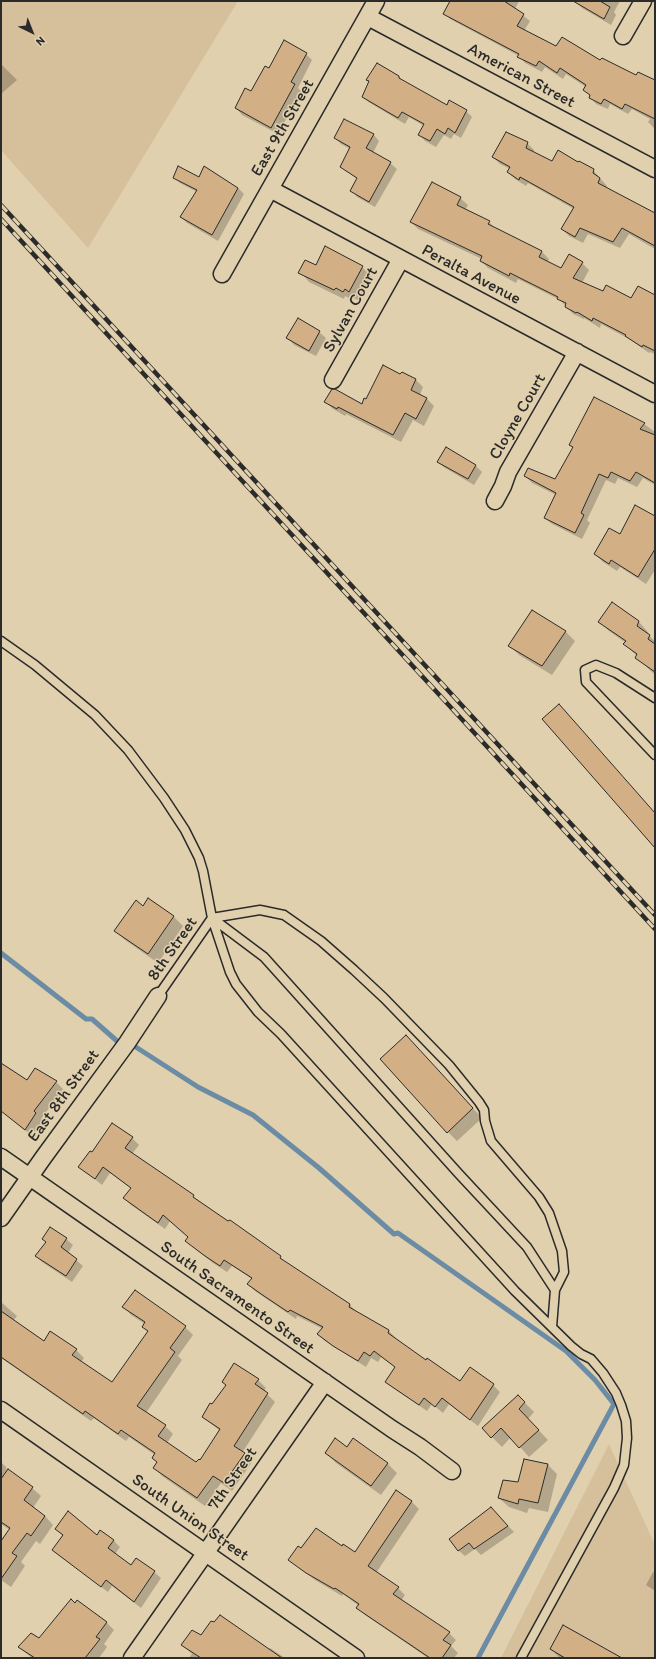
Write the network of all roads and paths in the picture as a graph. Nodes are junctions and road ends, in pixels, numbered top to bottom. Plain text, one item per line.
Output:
1 (376, 1) edge
2 (642, 1) edge
3 (368, 17) junction
4 (622, 36) dead end
5 (655, 169) edge
6 (270, 189) junction
7 (401, 259) junction
8 (222, 274) dead end
9 (577, 352) junction
10 (334, 380) dead end
11 (655, 394) edge
12 (495, 501) dead end
13 (1, 641) edge
14 (655, 698) edge
15 (655, 755) edge
16 (212, 918) junction
17 (158, 996) joint
18 (1, 1157) edge
19 (30, 1177) junction
20 (1, 1218) edge
21 (555, 1290) junction
22 (552, 1328) junction
23 (325, 1382) junction
24 (1, 1410) edge
25 (452, 1471) dead end
26 (207, 1552) junction
27 (132, 1658) edge
28 (356, 1658) edge
29 (521, 1658) edge

1 - 3 street, East 9th Street
2 - 4 street
3 - 5 street, American Street
3 - 6 street, East 9th Street
6 - 7 street, Peralta Avenue
6 - 8 street, East 9th Street
7 - 9 street, Peralta Avenue
7 - 10 street, Sylvan Court
9 - 11 street, Peralta Avenue
9 - 12 street, Cloyne Court
13 - 16 lane
14 - 15 lane
16 - 17 lane, 8th Street
16 - 21 lane
16 - 21 lane
16 - 22 lane
17 - 19 street, East 8th Street
18 - 19 street, South Sacramento Street
19 - 20 street, East 8th Street
19 - 23 street, South Sacramento Street
21 - 22 lane
22 - 29 lane
23 - 25 street, South Sacramento Street
23 - 26 street, 7th Street
24 - 26 street, South Union Street
26 - 27 street, 7th Street
26 - 28 street, South Union Street

